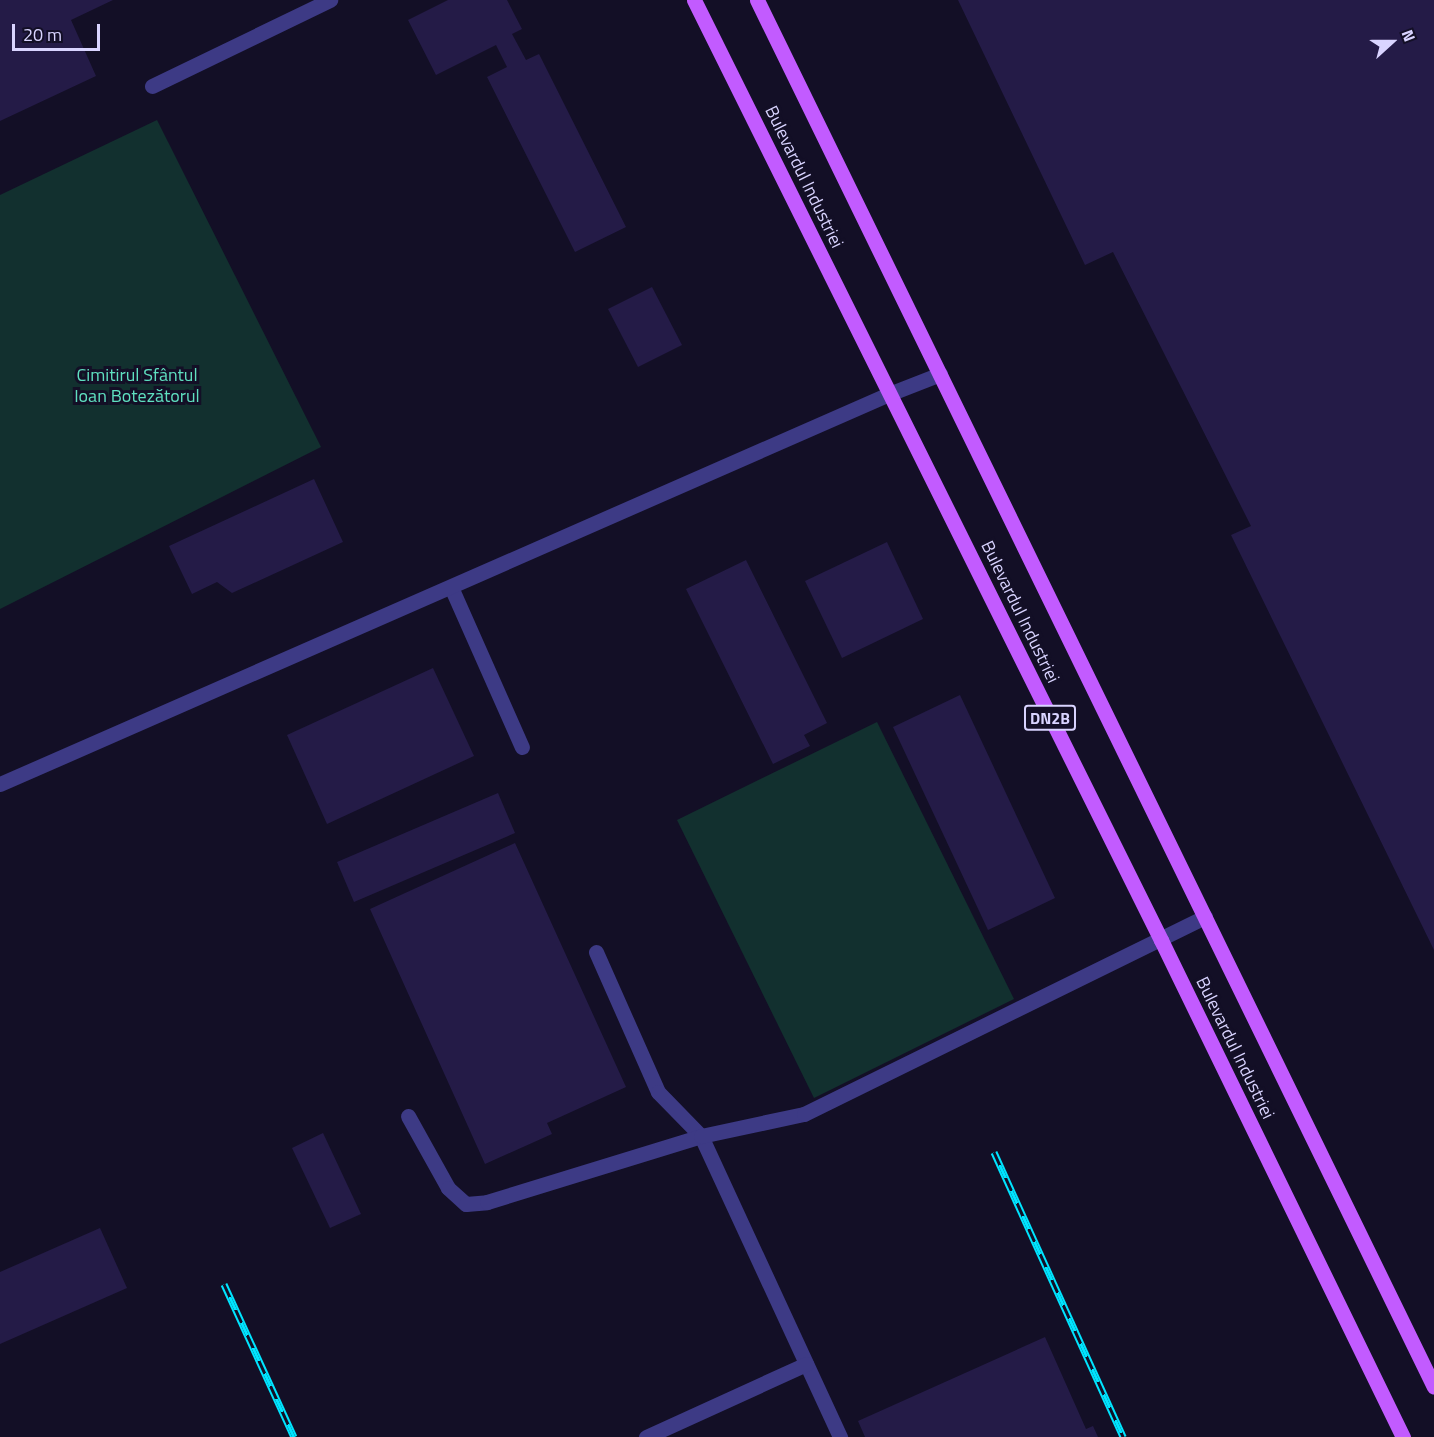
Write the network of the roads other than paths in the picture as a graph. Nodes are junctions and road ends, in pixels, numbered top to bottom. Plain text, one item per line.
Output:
1 (330, 0) edge
2 (694, 0) edge
3 (757, 0) edge
4 (152, 86) dead end
5 (940, 374) junction
6 (889, 393) junction
7 (451, 587) junction
8 (522, 747) dead end
9 (0, 784) edge
10 (1205, 917) junction
11 (1161, 940) junction
12 (596, 952) dead end
13 (408, 1116) dead end
14 (701, 1136) junction
15 (806, 1364) junction
16 (1434, 1387) edge
17 (646, 1437) edge
18 (840, 1437) edge
19 (1403, 1437) edge

1 - 4 street
2 - 6 main road, Bulevardul Industriei / DN2B
3 - 5 main road, Bulevardul Industriei / DN2B
5 - 6 street
5 - 10 main road, Bulevardul Industriei / DN2B
6 - 7 street
6 - 11 main road, Bulevardul Industriei / DN2B
7 - 8 street
7 - 9 street
10 - 11 street
10 - 16 main road, Bulevardul Industriei / DN2B
11 - 14 street
11 - 19 main road, Bulevardul Industriei / DN2B
12 - 14 street
13 - 14 street
14 - 15 street
15 - 17 street
15 - 18 street

